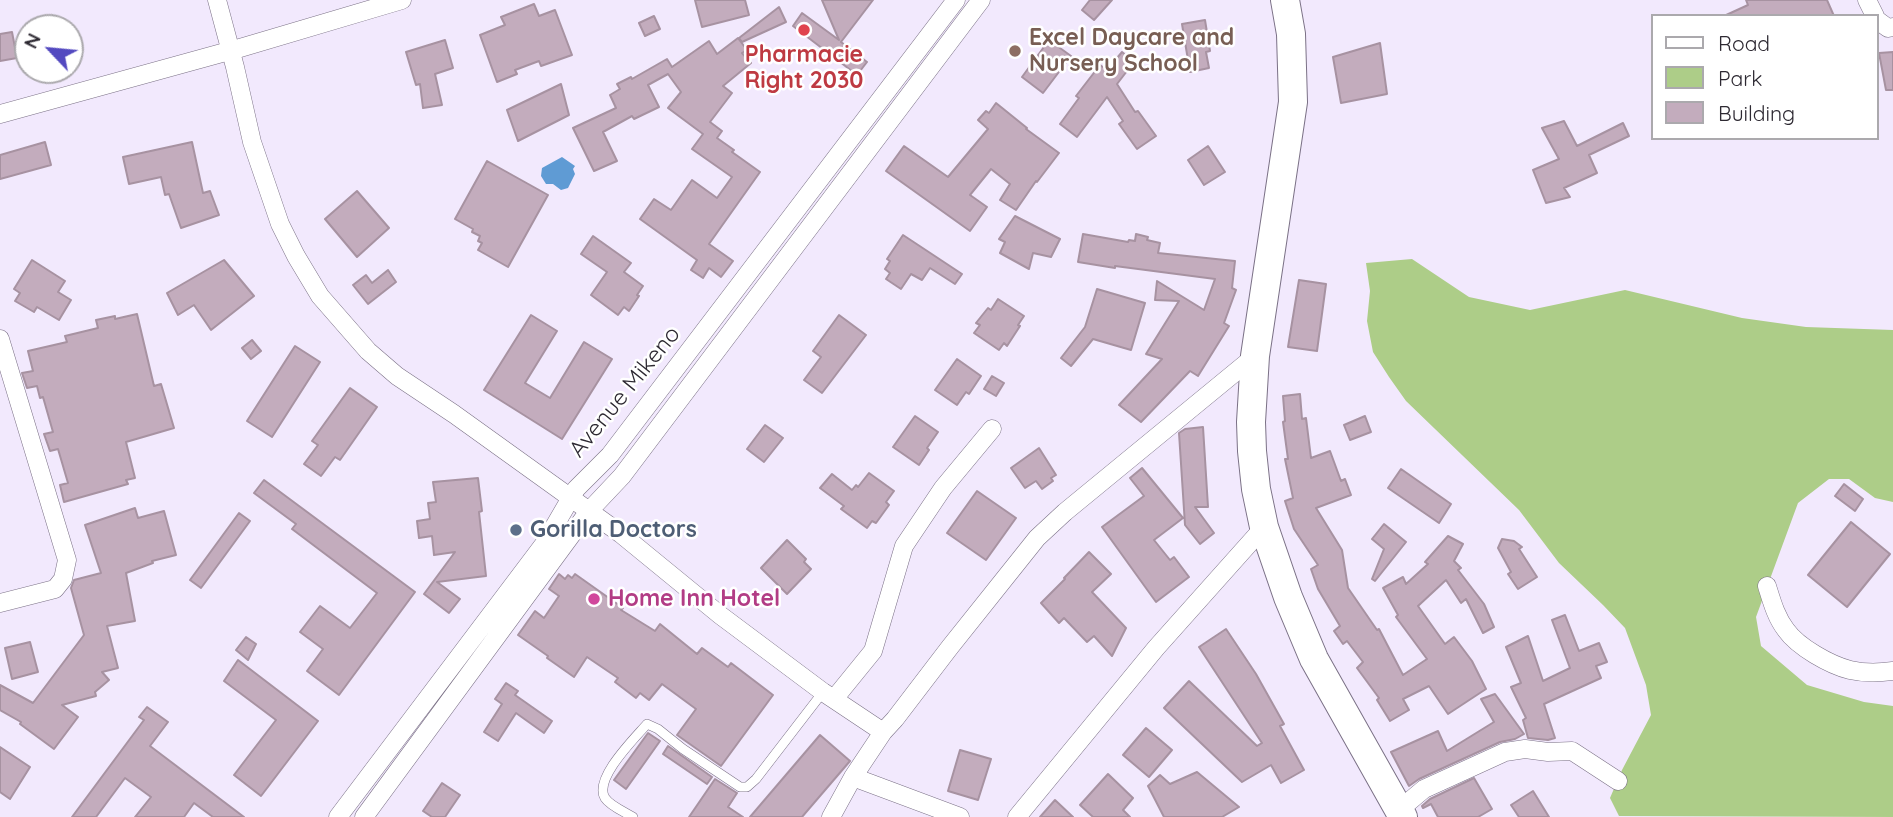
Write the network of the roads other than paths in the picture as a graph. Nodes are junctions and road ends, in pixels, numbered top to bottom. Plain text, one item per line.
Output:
1 (217, 0) edge
2 (402, 0) edge
3 (956, 0) edge
4 (981, 0) edge
5 (1285, 0) edge
6 (231, 50) junction
7 (0, 114) edge
8 (0, 339) edge
9 (1255, 356) junction
10 (5, 373) edge
11 (992, 429) dead end
12 (570, 499) junction
13 (589, 511) junction
14 (1264, 527) junction
15 (1767, 586) dead end
16 (0, 603) edge
17 (1893, 671) edge
18 (829, 695) junction
19 (883, 732) junction
20 (853, 777) junction
21 (1618, 781) dead end
22 (1401, 814) edge
23 (338, 817) edge
24 (365, 817) edge
25 (633, 817) edge
26 (831, 817) edge
27 (960, 817) edge
28 (1018, 817) edge

1 - 6 street
2 - 6 street
3 - 12 street, Avenue Mikeno
4 - 13 street, Avenue Mikeno
5 - 9 main road
6 - 7 street
6 - 12 street
8 - 10 street
9 - 14 main road
9 - 19 street
10 - 16 street
11 - 18 street
12 - 13 street
12 - 23 street, Avenue Mikeno
13 - 18 street
13 - 24 street, Avenue Mikeno
14 - 22 main road
14 - 28 street
15 - 17 street
18 - 19 street
18 - 25 lane
19 - 20 street
20 - 26 street
20 - 27 street
21 - 22 street

